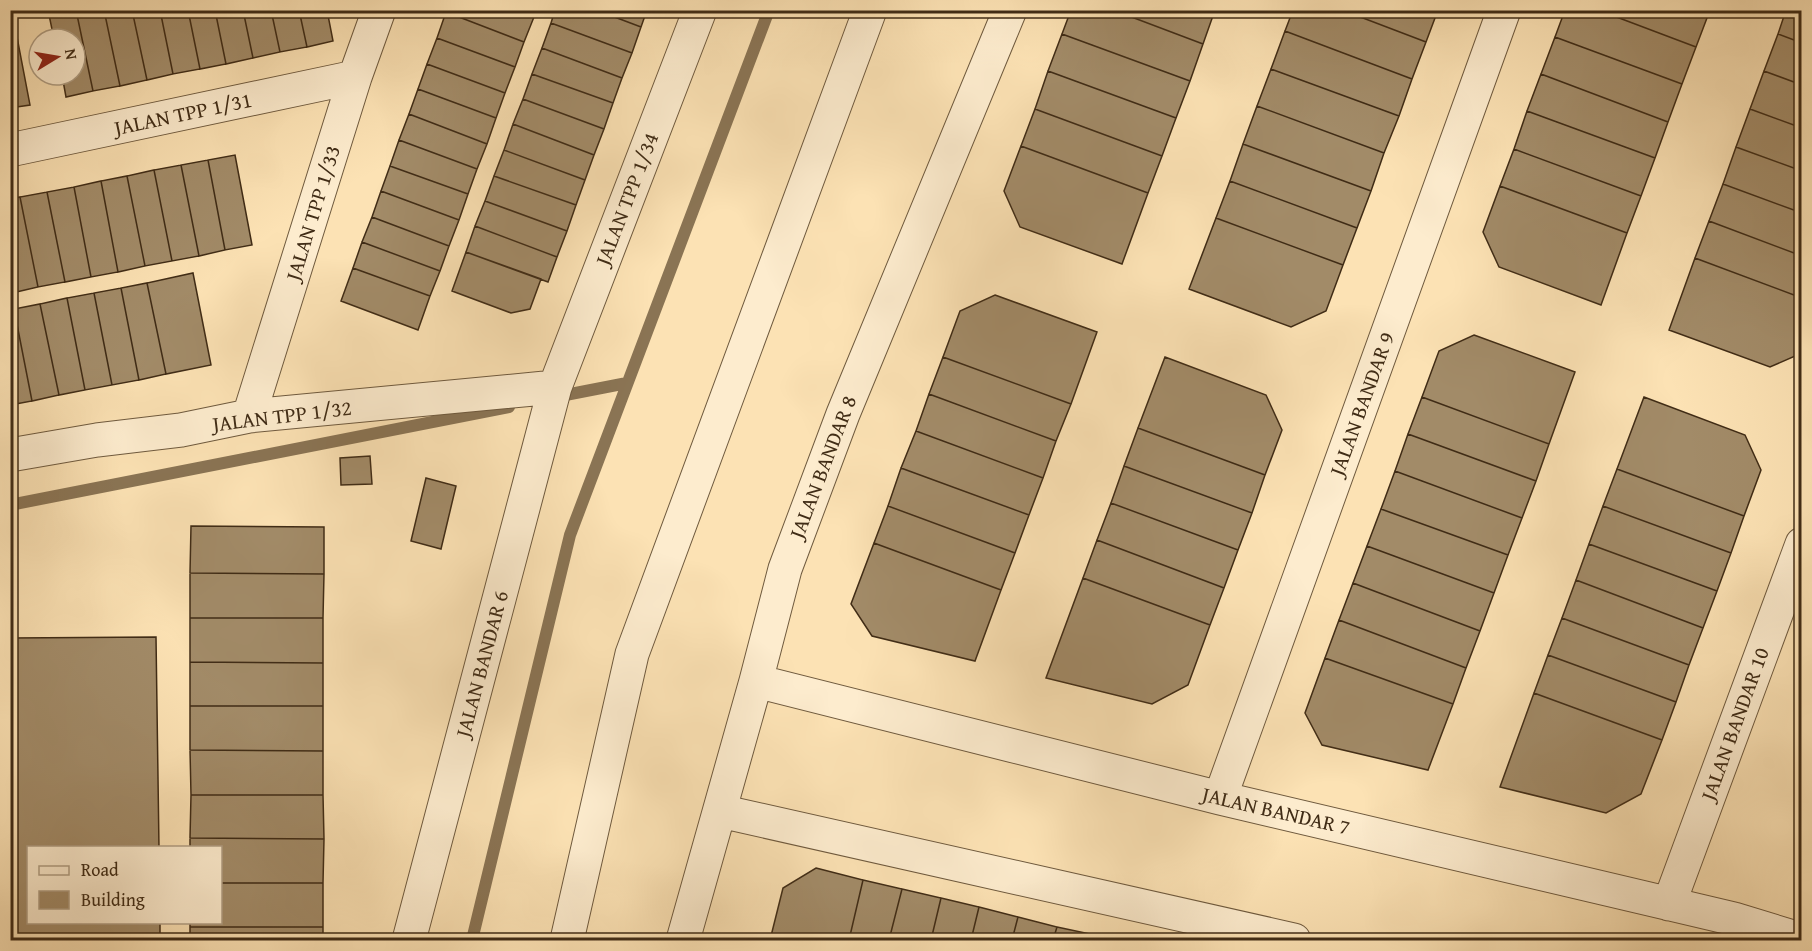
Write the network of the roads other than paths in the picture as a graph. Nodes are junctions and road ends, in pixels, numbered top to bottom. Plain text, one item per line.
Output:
1 (379, 10) edge
2 (700, 10) edge
3 (870, 10) edge
4 (1010, 10) edge
5 (1504, 10) edge
6 (355, 77) junction
7 (10, 150) edge
8 (555, 387) junction
9 (249, 416) junction
10 (10, 455) edge
11 (1802, 544) edge
12 (756, 681) junction
13 (1220, 798) junction
14 (720, 811) junction
15 (1669, 904) junction
16 (1731, 930) edge
17 (1797, 933) edge
18 (409, 940) edge
19 (567, 940) edge
20 (683, 940) edge
21 (1294, 940) edge

1 - 6 street, JALAN TPP 1/33
2 - 8 street, JALAN TPP 1/34
3 - 19 street
4 - 12 street, JALAN BANDAR 8
5 - 13 street, JALAN BANDAR 9
6 - 7 street, JALAN TPP 1/31
6 - 9 street, JALAN TPP 1/33
8 - 9 street, JALAN TPP 1/32
8 - 18 street, JALAN BANDAR 6
9 - 10 street, JALAN TPP 1/32
11 - 15 street, JALAN BANDAR 10
12 - 13 street, JALAN BANDAR 7
12 - 14 street, JALAN BANDAR 8
13 - 15 street, JALAN BANDAR 7
14 - 20 street, JALAN BANDAR 8
14 - 21 street
15 - 16 street, JALAN BANDAR 7
16 - 17 street, JALAN BANDAR 7

